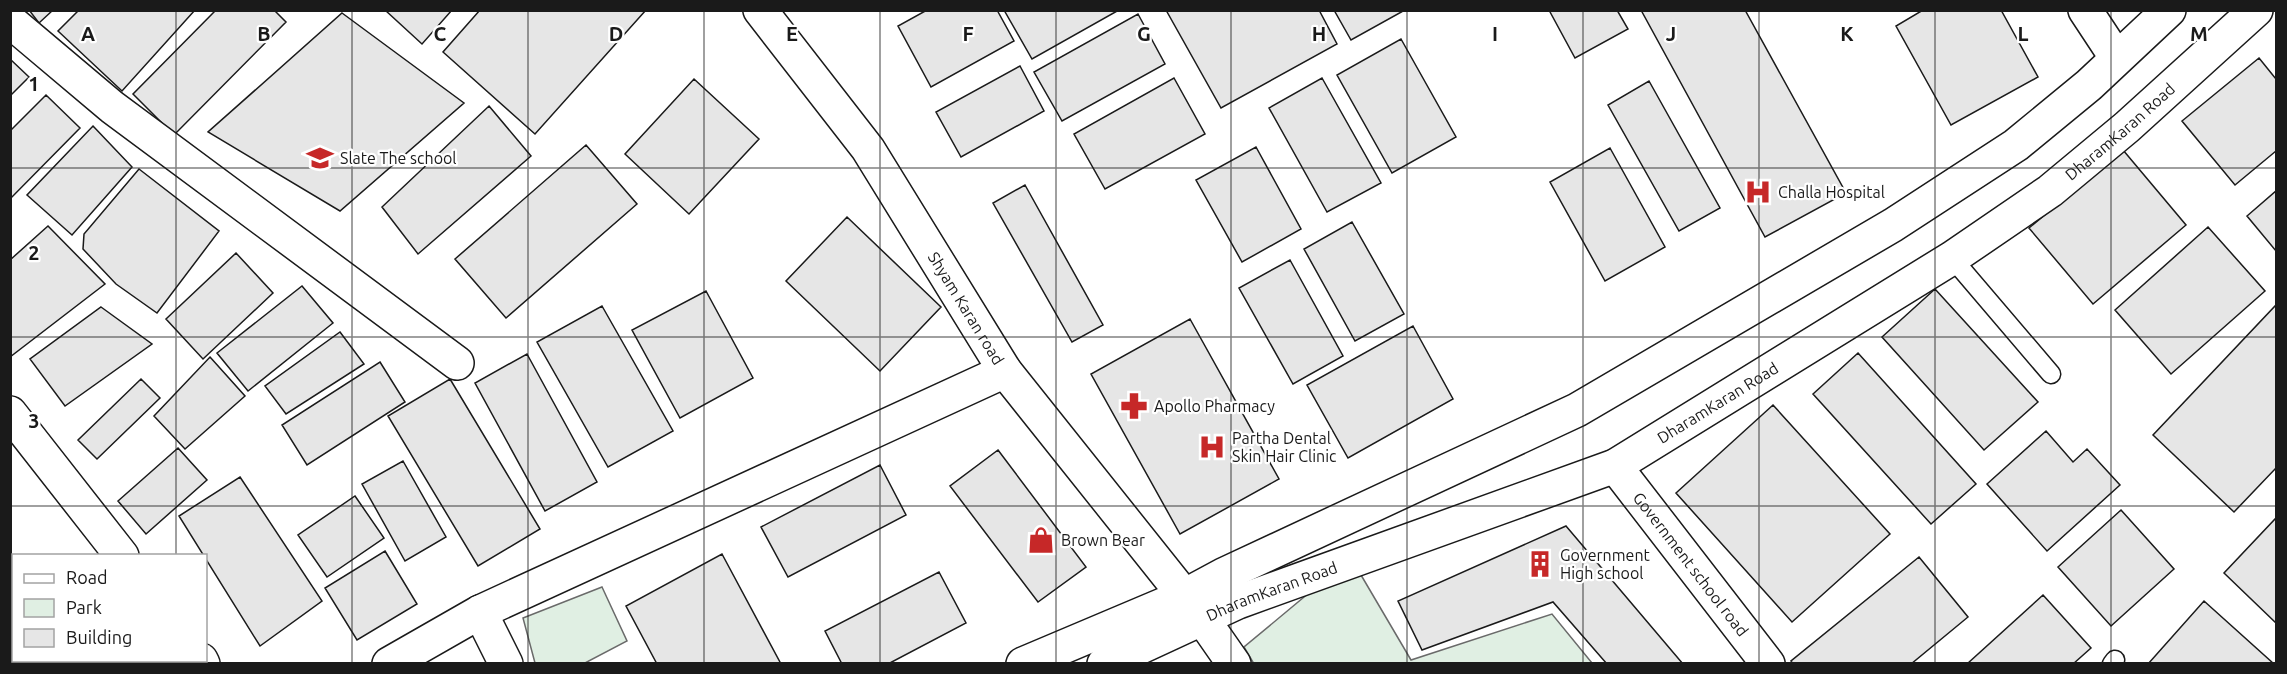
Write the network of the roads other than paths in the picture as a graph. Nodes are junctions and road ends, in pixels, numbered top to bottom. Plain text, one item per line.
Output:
1 (760, 10) edge
2 (2085, 10) edge
3 (2169, 10) edge
4 (2256, 10) edge
5 (10, 21) edge
6 (2116, 57) junction
7 (1952, 258) junction
8 (457, 363) dead end
9 (1005, 371) junction
10 (2051, 374) dead end
11 (10, 413) edge
12 (1615, 466) junction
13 (121, 554) edge
14 (1193, 607) junction
15 (480, 612) junction
16 (389, 663) edge
17 (506, 663) edge
18 (1023, 663) edge
19 (1104, 663) edge
20 (1234, 663) edge
21 (1768, 663) edge

1 - 9 street, Shyam Karan road
2 - 6 street
3 - 6 street, DharamKaran Road
4 - 7 street, DharamKaran Road
5 - 8 street
6 - 14 street, DharamKaran Road
7 - 10 lane
7 - 12 street, DharamKaran Road
9 - 14 street, Shyam Karan road
9 - 15 street
11 - 13 street
12 - 14 street, DharamKaran Road
12 - 21 street, Government school road
14 - 18 street, DharamKaran Road
14 - 19 street, DharamKaran Road
14 - 20 street, Shyam Karan road
15 - 16 street
15 - 17 street

